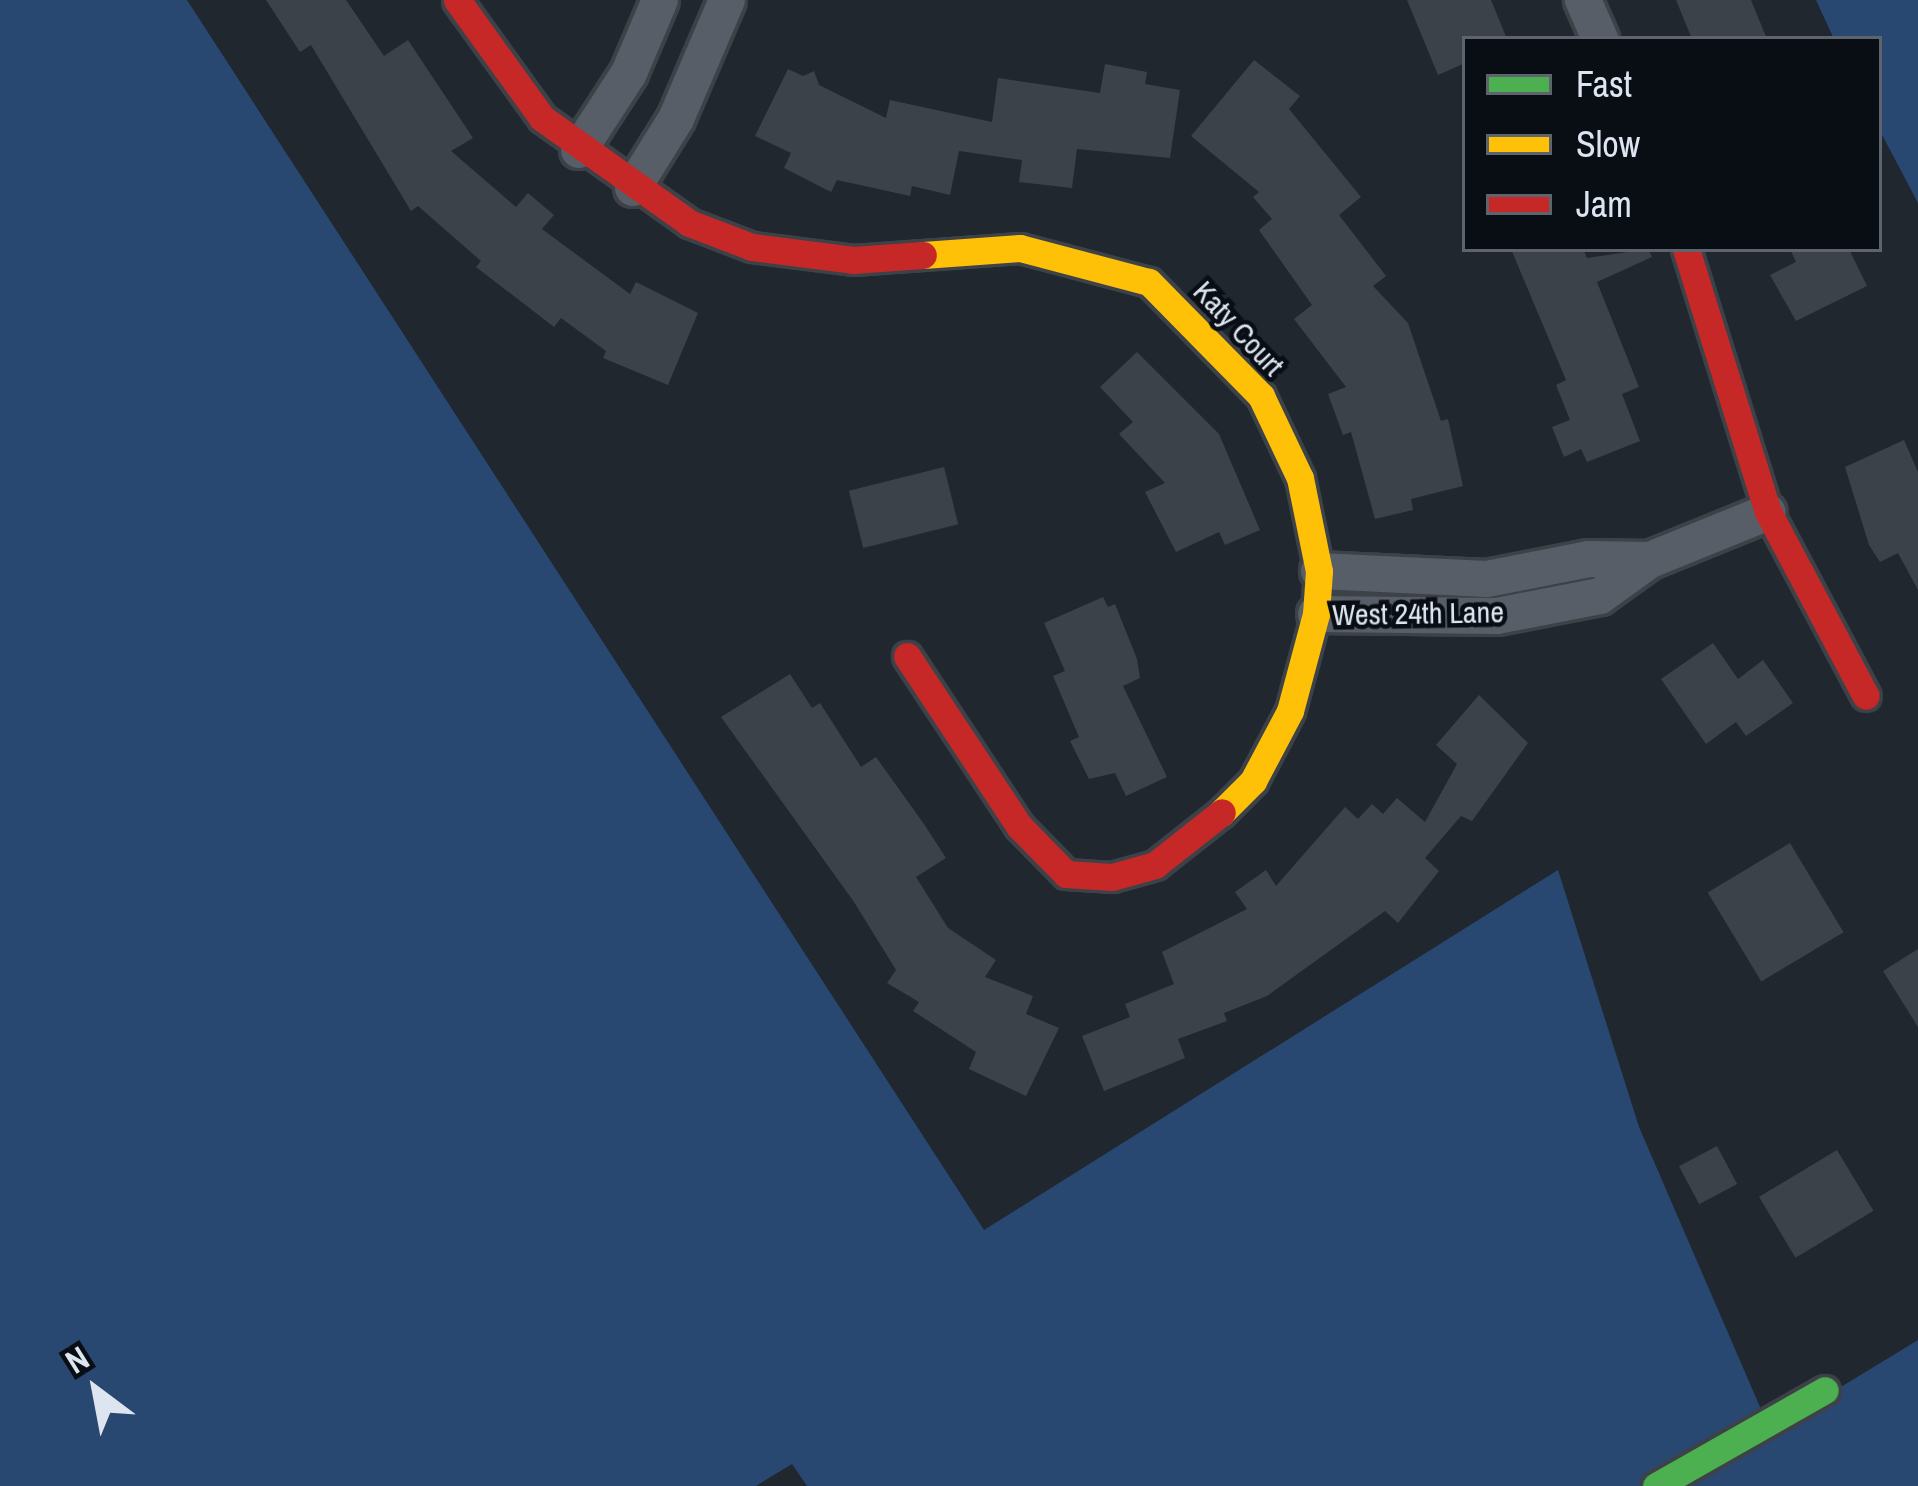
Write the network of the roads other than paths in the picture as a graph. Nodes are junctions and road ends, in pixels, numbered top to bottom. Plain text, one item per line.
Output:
1 (458, 0) edge
2 (660, 0) edge
3 (727, 0) edge
4 (1583, 0) edge
5 (1599, 36) edge
6 (579, 150) junction
7 (633, 188) junction
8 (1687, 252) edge
9 (1768, 512) junction
10 (1650, 560) junction
11 (1319, 572) junction
12 (1316, 614) junction
13 (907, 656) dead end
14 (1866, 696) dead end
15 (1825, 1390) dead end
16 (1656, 1486) edge

1 - 6 street, Katy Court
2 - 6 street
3 - 7 street
4 - 5 street
6 - 7 street, Katy Court
7 - 11 street, Katy Court
8 - 9 street
9 - 10 street, West 24th Lane
9 - 14 street
10 - 11 street, West 24th Lane
10 - 12 street, West 24th Lane
11 - 12 street, Katy Court
12 - 13 street, Katy Court
15 - 16 street

